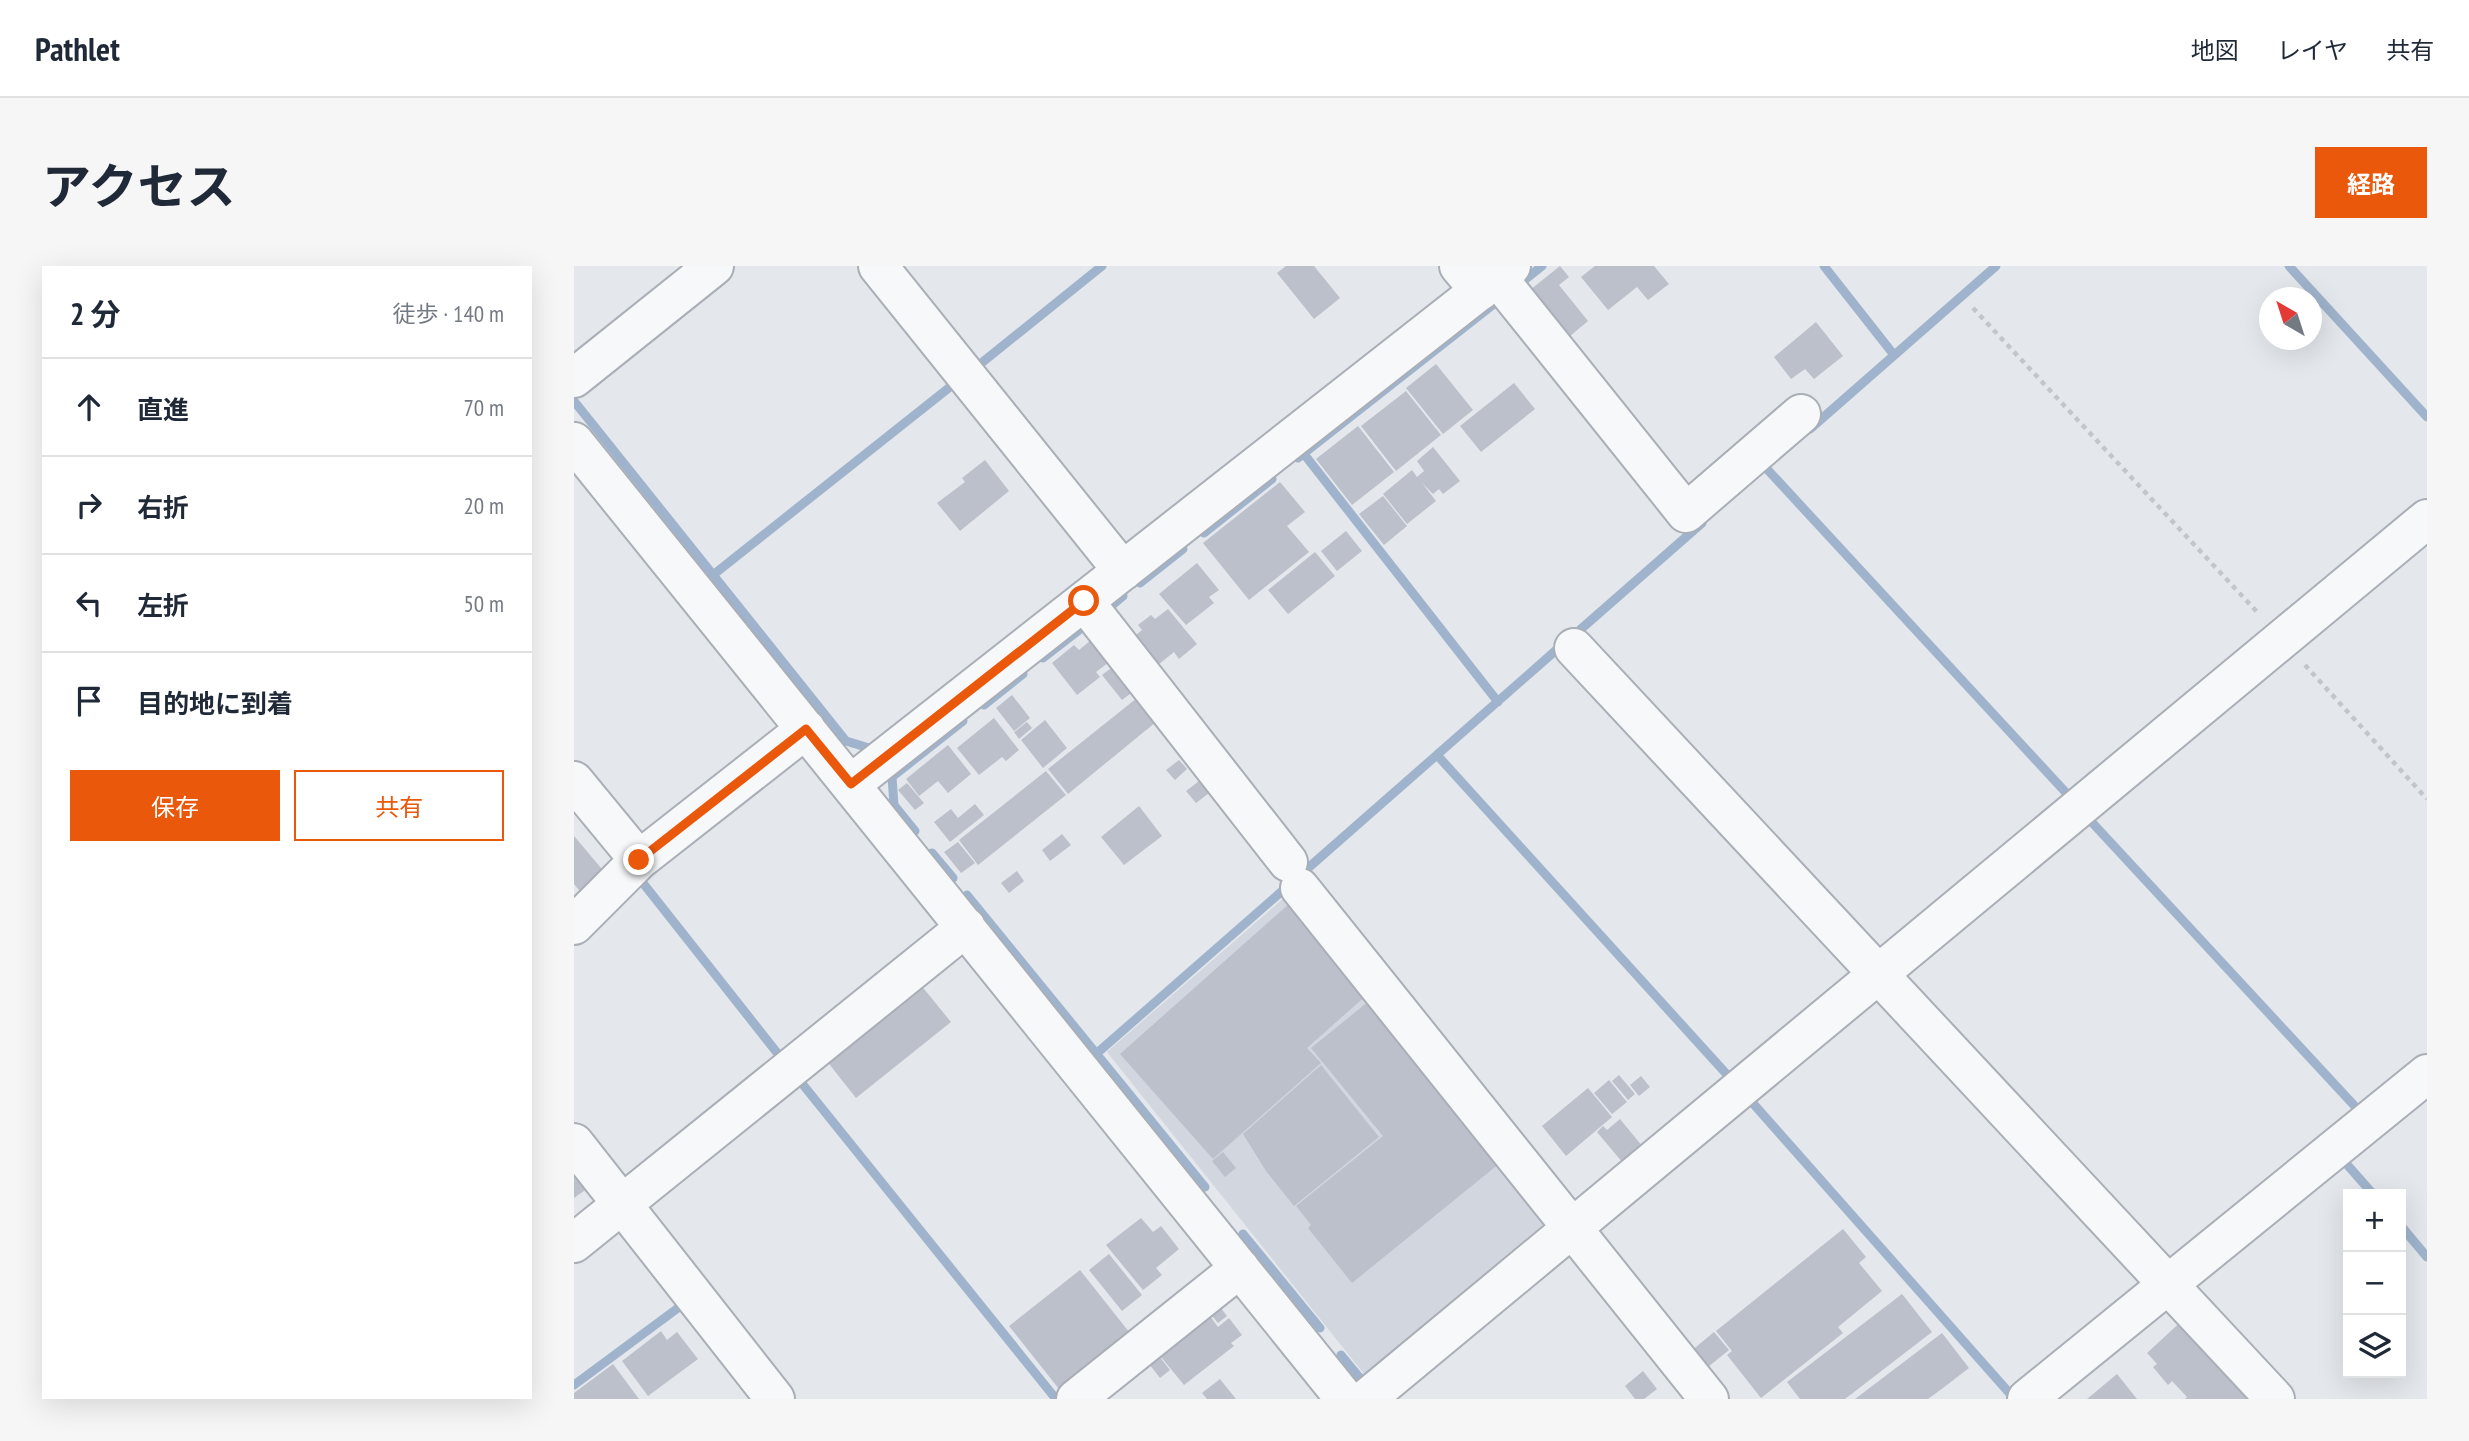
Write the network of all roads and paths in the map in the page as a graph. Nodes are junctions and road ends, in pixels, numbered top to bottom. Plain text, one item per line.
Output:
1 (713, 266) edge
2 (878, 266) edge
3 (1487, 275) edge
4 (1973, 308) dead end
5 (574, 378) edge
6 (1801, 414) dead end
7 (574, 442) edge
8 (2427, 519) edge
9 (1123, 571) junction
10 (1084, 601) junction
11 (2283, 640) junction
12 (1574, 648) dead end
13 (806, 729) junction
14 (574, 781) edge
15 (851, 784) junction
16 (2427, 799) edge
17 (639, 860) junction
18 (574, 925) edge
19 (966, 927) junction
20 (1879, 974) junction
21 (2427, 1074) edge
22 (574, 1143) edge
23 (621, 1205) junction
24 (1572, 1228) junction
25 (574, 1243) edge
26 (1240, 1268) junction
27 (2169, 1284) junction
28 (775, 1399) edge
29 (1076, 1399) edge
30 (1345, 1399) edge
31 (1366, 1399) edge
32 (1709, 1399) edge
33 (2027, 1399) edge
34 (2275, 1399) edge

1 - 5 street
2 - 9 street
3 - 6 street
3 - 9 street
4 - 11 path
7 - 13 street
8 - 11 street
9 - 10 street
10 - 15 street
10 - 24 street
11 - 16 path
11 - 20 street
12 - 20 street
13 - 15 street
13 - 17 street
14 - 17 street
15 - 19 street
17 - 18 street
19 - 23 street
19 - 26 street
20 - 24 street
20 - 27 street
21 - 27 street
22 - 23 street
23 - 25 street
23 - 28 street
24 - 31 street
24 - 32 street
26 - 29 street
26 - 30 street
27 - 33 street
27 - 34 street

